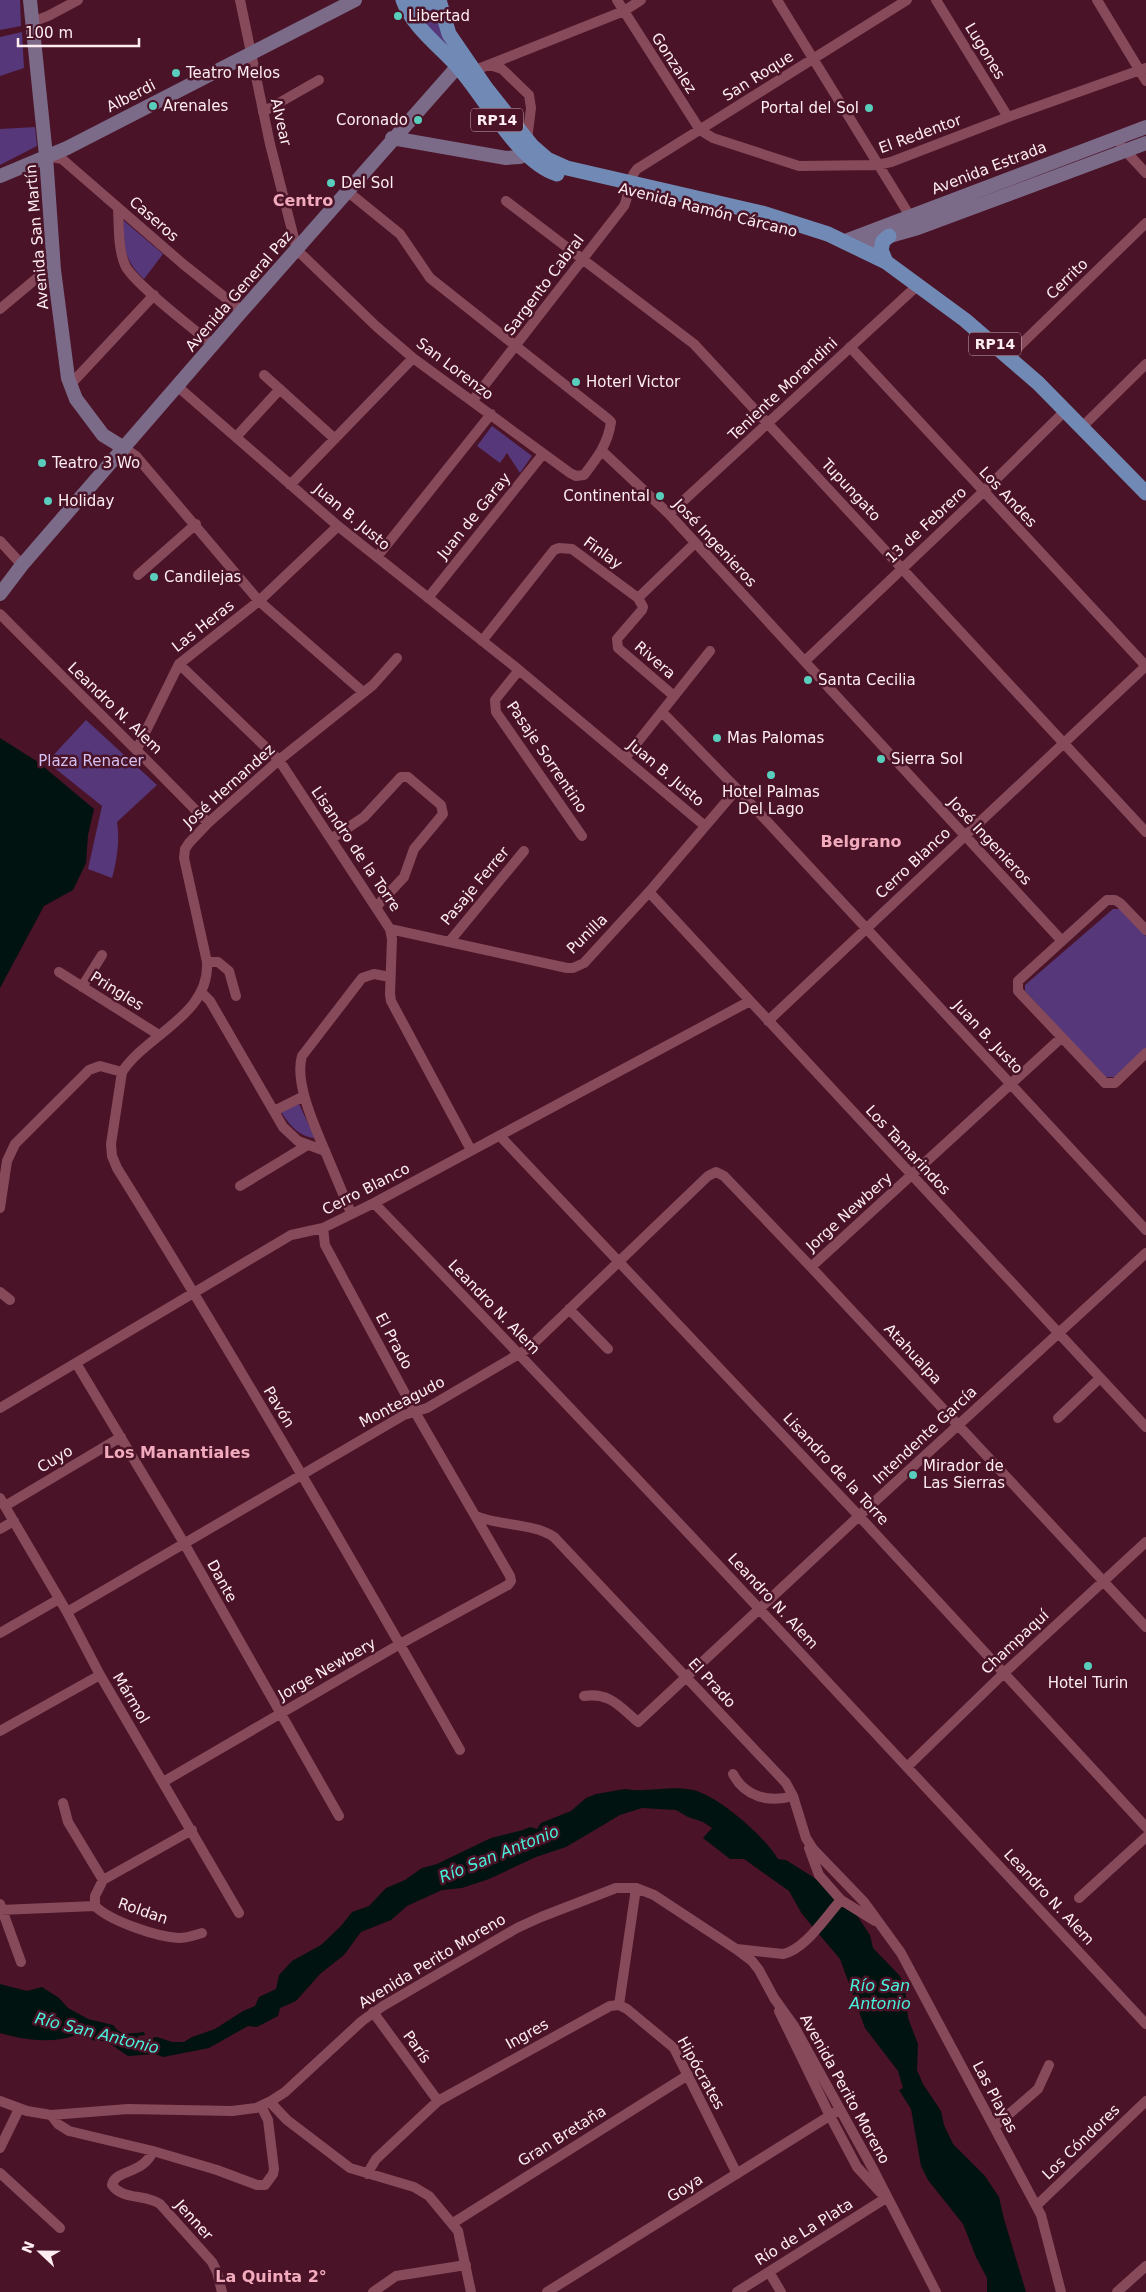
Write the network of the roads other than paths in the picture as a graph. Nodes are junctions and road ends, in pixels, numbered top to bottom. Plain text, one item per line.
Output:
1 (30, 0) edge
2 (78, 0) edge
3 (240, 0) edge
4 (355, 0) edge
5 (403, 0) edge
6 (412, 0) edge
7 (434, 0) edge
8 (439, 0) edge
9 (617, 0) edge
10 (642, 0) edge
11 (777, 0) edge
12 (907, 0) edge
13 (936, 0) edge
14 (1096, 0) edge
15 (624, 11) junction
16 (32, 22) junction
17 (455, 44) junction
18 (251, 53) junction
19 (813, 59) junction
20 (458, 66) junction
21 (1143, 69) edge
22 (490, 71) junction
23 (319, 80) dead end
24 (1146, 81) edge
25 (263, 112) junction
26 (1008, 117) junction
27 (1146, 127) edge
28 (700, 130) junction
29 (392, 138) junction
30 (1114, 139) junction
31 (524, 143) junction
32 (1146, 143) edge
33 (1125, 151) junction
34 (46, 156) junction
35 (506, 158) junction
36 (1081, 158) junction
37 (877, 165) junction
38 (544, 169) junction
39 (1146, 173) edge
40 (0, 176) edge
41 (629, 186) junction
42 (347, 191) junction
43 (506, 201) dead end
44 (118, 208) junction
45 (910, 215) junction
46 (1146, 223) edge
47 (918, 228) junction
48 (810, 236) junction
49 (889, 236) junction
50 (850, 243) junction
51 (296, 250) junction
52 (583, 259) junction
53 (886, 262) junction
54 (54, 270) junction
55 (905, 277) junction
56 (918, 285) junction
57 (154, 295) junction
58 (0, 309) edge
59 (242, 311) junction
60 (213, 345) junction
61 (516, 347) junction
62 (850, 347) junction
63 (1008, 356) junction
64 (413, 358) junction
65 (1146, 364) edge
66 (264, 375) dead end
67 (70, 385) junction
68 (177, 386) junction
69 (280, 389) junction
70 (473, 400) junction
71 (1066, 410) junction
72 (491, 414) junction
73 (768, 424) junction
74 (1082, 427) junction
75 (236, 437) junction
76 (334, 439) junction
77 (124, 448) junction
78 (602, 451) junction
79 (544, 454) junction
80 (290, 484) junction
81 (983, 492) junction
82 (1146, 493) edge
83 (669, 514) junction
84 (196, 524) junction
85 (338, 526) junction
86 (0, 541) edge
87 (694, 544) junction
88 (377, 557) junction
89 (22, 565) junction
90 (903, 568) junction
91 (138, 575) dead end
92 (0, 594) edge
93 (428, 598) junction
94 (638, 598) junction
95 (259, 601) junction
96 (0, 614) edge
97 (482, 641) junction
98 (710, 651) dead end
99 (397, 658) dead end
100 (805, 661) junction
101 (179, 664) junction
102 (1146, 666) edge
103 (519, 670) junction
104 (363, 692) junction
105 (674, 696) junction
106 (662, 712) junction
107 (1064, 744) junction
108 (137, 748) junction
109 (625, 758) junction
110 (279, 760) junction
111 (737, 789) junction
112 (208, 823) junction
113 (706, 826) junction
114 (1146, 832) edge
115 (964, 835) junction
116 (582, 836) dead end
117 (331, 839) junction
118 (524, 851) dead end
119 (648, 892) junction
120 (376, 907) junction
121 (866, 928) junction
122 (390, 929) junction
123 (1146, 930) edge
124 (1062, 941) junction
125 (449, 942) junction
126 (102, 955) dead end
127 (207, 962) junction
128 (59, 972) dead end
129 (390, 977) junction
130 (82, 986) junction
131 (202, 993) junction
132 (236, 996) dead end
133 (750, 1001) junction
134 (768, 1021) junction
135 (159, 1036) junction
136 (1061, 1038) junction
137 (1146, 1053) edge
138 (122, 1072) junction
139 (1012, 1084) junction
140 (304, 1096) junction
141 (274, 1111) junction
142 (500, 1136) junction
143 (306, 1146) junction
144 (471, 1150) junction
145 (325, 1151) junction
146 (4, 1157) edge
147 (716, 1172) joint
148 (910, 1176) junction
149 (240, 1186) dead end
150 (374, 1203) junction
151 (0, 1208) edge
152 (351, 1213) junction
153 (323, 1228) junction
154 (1146, 1230) edge
155 (1146, 1253) edge
156 (618, 1261) junction
157 (811, 1266) junction
158 (0, 1292) edge
159 (195, 1293) junction
160 (10, 1300) dead end
161 (569, 1309) junction
162 (1059, 1332) junction
163 (608, 1349) dead end
164 (520, 1354) junction
165 (76, 1363) junction
166 (1100, 1378) junction
167 (0, 1408) edge
168 (415, 1412) junction
169 (1058, 1418) dead end
170 (958, 1425) junction
171 (1146, 1427) edge
172 (121, 1437) junction
173 (302, 1475) junction
174 (3, 1502) edge
175 (476, 1516) junction
176 (859, 1516) junction
177 (14, 1521) junction
178 (494, 1523) junction
179 (0, 1529) edge
180 (485, 1532) junction
181 (1146, 1542) edge
182 (184, 1543) junction
183 (1104, 1581) junction
184 (508, 1585) joint
185 (60, 1599) junction
186 (759, 1608) junction
187 (67, 1612) junction
188 (1146, 1627) edge
189 (0, 1633) edge
190 (400, 1644) junction
191 (1004, 1672) junction
192 (100, 1675) junction
193 (686, 1677) junction
194 (584, 1696) dead end
195 (279, 1714) junction
196 (0, 1731) edge
197 (460, 1750) dead end
198 (907, 1767) junction
199 (732, 1774) dead end
200 (163, 1782) junction
201 (793, 1796) junction
202 (63, 1803) dead end
203 (339, 1816) dead end
204 (1146, 1827) edge
205 (192, 1830) junction
206 (1146, 1837) edge
207 (806, 1838) junction
208 (103, 1880) junction
209 (636, 1888) junction
210 (1080, 1898) dead end
211 (841, 1900) junction
212 (95, 1906) junction
213 (1, 1907) edge
214 (239, 1913) dead end
215 (880, 1924) junction
216 (202, 1933) dead end
217 (736, 1949) junction
218 (21, 1962) dead end
219 (774, 1998) junction
220 (619, 2005) junction
221 (373, 2012) junction
222 (1146, 2024) edge
223 (1049, 2065) dead end
224 (688, 2075) junction
225 (438, 2100) junction
226 (0, 2101) edge
227 (1146, 2101) edge
228 (265, 2104) junction
229 (19, 2109) junction
230 (840, 2110) junction
231 (51, 2115) junction
232 (830, 2116) junction
233 (994, 2127) junction
234 (0, 2148) edge
235 (153, 2151) junction
236 (0, 2172) edge
237 (367, 2174) junction
238 (737, 2174) junction
239 (886, 2198) junction
240 (1036, 2206) junction
241 (453, 2223) junction
242 (60, 2228) dead end
243 (466, 2265) junction
244 (1146, 2266) edge
245 (769, 2272) junction
246 (222, 2292) edge
247 (373, 2292) edge
248 (471, 2292) edge
249 (547, 2292) edge
250 (737, 2292) edge
251 (781, 2292) edge
252 (936, 2292) edge
253 (1061, 2292) edge
254 (1117, 2292) edge

1 - 16 main road, Avenida San Martín
2 - 16 street
3 - 18 street, Alvear
4 - 18 main road, Alberdi
5 - 20 main road, RP14
6 - 7 main road
8 - 17 main road, RP14
9 - 15 street, Gonzalez
10 - 15 street
11 - 19 street
12 - 19 street, San Roque
13 - 26 street, Lugones
14 - 21 street
15 - 22 street
15 - 28 street, Gonzalez
16 - 34 main road, Avenida San Martín
17 - 20 main road
17 - 22 main road, RP14
18 - 25 street, Alvear
18 - 34 main road, Alberdi
19 - 28 street, San Roque
19 - 37 street
20 - 22 main road
20 - 29 main road, Avenida General Paz
20 - 31 main road, RP14
21 - 24 street
21 - 26 street, El Redentor
22 - 31 main road, RP14
22 - 31 street
23 - 25 street
25 - 51 street, Alvear
26 - 37 street, El Redentor
27 - 30 main road, Avenida Estrada
28 - 37 street, El Redentor
28 - 41 street, San Roque
29 - 35 main road, Avenida Ramón Cárcano
29 - 42 main road, Avenida General Paz
30 - 33 street
30 - 36 main road, Avenida Estrada
31 - 35 main road
31 - 38 main road, RP14
31 - 41 main road, Avenida Ramón Cárcano / RP14
32 - 33 main road, Avenida Estrada
33 - 36 main road, Avenida Estrada
33 - 39 street
34 - 40 main road, Alberdi
34 - 44 street, Caseros
34 - 54 main road, Avenida San Martín
35 - 38 main road, Avenida Ramón Cárcano
36 - 45 main road, Avenida Estrada
36 - 47 main road, Avenida Estrada
37 - 45 street
38 - 41 main road, Avenida Ramón Cárcano / RP14
41 - 48 main road, Avenida Ramón Cárcano / RP14
41 - 50 main road, Avenida Ramón Cárcano / RP14
41 - 52 street, Sargento Cabral
42 - 51 main road, Avenida General Paz
42 - 61 street
43 - 52 street, Tupungato
44 - 57 street
44 - 59 street, Caseros
45 - 47 street
45 - 50 main road, Avenida Estrada
46 - 63 street, Cerrito
47 - 49 main road, Avenida Estrada
48 - 50 main road
48 - 55 main road, Avenida Ramón Cárcano / RP14
49 - 50 main road, Avenida Estrada
49 - 53 main road
50 - 53 main road, Avenida Ramón Cárcano / RP14
51 - 59 main road, Avenida General Paz
51 - 64 street, San Lorenzo
52 - 61 street, Sargento Cabral
52 - 73 street, Tupungato
53 - 55 main road, Avenida Ramón Cárcano / RP14
54 - 58 street
54 - 67 main road, Avenida San Martín
55 - 56 main road, Avenida Ramón Cárcano / RP14
56 - 62 street, Teniente Morandini
56 - 63 main road, Avenida Ramón Cárcano / RP14
57 - 60 street
57 - 67 street
59 - 60 main road, Avenida General Paz
60 - 68 main road, Avenida General Paz
61 - 70 street, Sargento Cabral
61 - 78 street
62 - 73 street, Teniente Morandini
62 - 81 street, Los Andes
63 - 71 main road, Avenida Ramón Cárcano / RP14
64 - 70 street, San Lorenzo
64 - 76 street
65 - 74 street
66 - 69 street
67 - 77 main road, Avenida San Martín
68 - 75 street, Juan B. Justo
68 - 77 main road, Avenida General Paz
69 - 75 street
69 - 76 street
70 - 72 street, San Lorenzo
71 - 74 main road, Avenida Ramón Cárcano / RP14
71 - 81 street, 13 de Febrero
72 - 79 street, San Lorenzo
72 - 88 street
73 - 83 street, Teniente Morandini
73 - 90 street, Tupungato
74 - 82 main road, Avenida Ramón Cárcano / RP14
75 - 80 street, Juan B. Justo
76 - 80 street
77 - 84 street
77 - 89 main road, Avenida General Paz
78 - 79 street, San Lorenzo
78 - 83 street, José Ingenieros
79 - 93 street, Juan de Garay
80 - 85 street, Juan B. Justo
81 - 90 street, 13 de Febrero
81 - 102 street, Los Andes
83 - 87 street, José Ingenieros
84 - 91 street
84 - 95 street
85 - 88 street, Juan B. Justo
85 - 95 street, Las Heras
86 - 89 street
87 - 94 street
87 - 100 street, José Ingenieros
88 - 93 street, Juan B. Justo
89 - 92 main road, Avenida General Paz
90 - 100 street, 13 de Febrero
90 - 107 street, Tupungato
93 - 97 street, Juan B. Justo
94 - 97 street, Finlay
94 - 105 street, Rivera
95 - 101 street, Las Heras
95 - 104 street
96 - 108 street, Leandro N. Alem
97 - 103 street, Juan B. Justo
98 - 105 street
99 - 104 street, José Hernandez
100 - 115 street, José Ingenieros
101 - 108 street, Las Heras
101 - 110 street, Lisandro de la Torre
102 - 107 street, Cerro Blanco
103 - 109 street, Juan B. Justo
103 - 116 street, Pasaje Sorrentino
104 - 110 street, José Hernandez
105 - 106 street
106 - 109 street
106 - 111 street
107 - 114 street, Tupungato
107 - 115 street, Cerro Blanco
108 - 112 street, Leandro N. Alem
109 - 113 street, Juan B. Justo
110 - 112 street, José Hernandez
110 - 117 street, Lisandro de la Torre
111 - 113 street, Juan B. Justo
111 - 121 street, Juan B. Justo
112 - 127 street, José Hernandez
113 - 119 street, Punilla
115 - 121 street, Cerro Blanco
115 - 124 street, José Ingenieros
117 - 120 street, Lisandro de la Torre
117 - 120 street
118 - 125 street, Pasaje Ferrer
119 - 125 street, Punilla
119 - 133 street, Los Tamarindos
120 - 122 street, Lisandro de la Torre
121 - 134 street, Cerro Blanco
121 - 139 street, Juan B. Justo
122 - 125 street, Punilla
122 - 129 street, Lisandro de la Torre
123 - 124 street
124 - 136 street
126 - 130 street
127 - 131 street, José Hernandez
127 - 132 street
128 - 130 street, Pringles
129 - 140 street
129 - 144 street, Lisandro de la Torre
130 - 135 street, Pringles
131 - 135 street, José Hernandez
131 - 141 street
133 - 134 street, Los Tamarindos
133 - 142 street, Cerro Blanco
134 - 148 street, Los Tamarindos
135 - 138 street, José Hernandez
136 - 137 street
136 - 139 street, Jorge Newbery
138 - 146 street
138 - 159 street, Pavón
139 - 148 street, Jorge Newbery
139 - 154 street, Juan B. Justo
140 - 141 street
140 - 145 street
141 - 143 street
142 - 144 street, Cerro Blanco
142 - 156 street, Lisandro de la Torre
143 - 145 street
143 - 149 street
144 - 150 street, Cerro Blanco
145 - 152 street
146 - 151 street
147 - 156 street, Monteagudo
147 - 157 street, Atahualpa
148 - 157 street, Jorge Newbery
148 - 162 street, Los Tamarindos
150 - 152 street, Cerro Blanco
150 - 164 street, Leandro N. Alem
152 - 153 street, Cerro Blanco
153 - 159 street, Cerro Blanco
153 - 168 street, El Prado
155 - 162 street, Intendente García
156 - 161 street, Monteagudo
156 - 176 street, Lisandro de la Torre
157 - 170 street, Atahualpa
158 - 160 street
159 - 165 street, Cerro Blanco
159 - 173 street, Pavón
161 - 163 street
161 - 164 street, Monteagudo
162 - 166 street, Los Tamarindos
162 - 170 street, Intendente García
164 - 168 street, Monteagudo
164 - 186 street, Leandro N. Alem
165 - 167 street, Cerro Blanco
165 - 172 street, Dante
166 - 169 street
166 - 171 street, Los Tamarindos
168 - 173 street, Monteagudo
168 - 175 street, El Prado
170 - 176 street, Intendente García
170 - 183 street, Atahualpa
172 - 174 street, Cuyo
172 - 182 street, Dante
173 - 182 street, Monteagudo
173 - 190 street, Pavón
174 - 177 street, Mármol
175 - 178 street, El Prado
175 - 180 street, El Prado
176 - 186 street, Intendente García
176 - 191 street, Lisandro de la Torre
177 - 179 street
177 - 185 street, Mármol
178 - 180 street
178 - 193 street, El Prado
180 - 184 street, El Prado
181 - 183 street, Champaquí
182 - 187 street, Monteagudo
182 - 195 street, Dante
183 - 188 street, Atahualpa
183 - 191 street, Champaquí
184 - 190 street, Jorge Newbery
185 - 187 street, Mármol
185 - 189 street
186 - 193 street, Intendente García
186 - 198 street, Leandro N. Alem
187 - 192 street, Mármol
190 - 195 street, Jorge Newbery
190 - 197 street, Pavón
191 - 198 street, Champaquí
191 - 204 street, Lisandro de la Torre
192 - 196 street
192 - 200 street, Mármol
193 - 194 street, Intendente García
193 - 201 street, El Prado
195 - 200 street, Jorge Newbery
195 - 203 street, Dante
198 - 222 street, Leandro N. Alem
199 - 201 street
200 - 205 street, Mármol
201 - 207 street, El Prado
202 - 208 street
205 - 208 street
205 - 214 street, Mármol
206 - 210 street
207 - 211 street
207 - 215 street, El Prado
208 - 212 street
209 - 217 street, Avenida Perito Moreno
209 - 220 street
209 - 221 street, Avenida Perito Moreno
211 - 215 street
211 - 217 street
212 - 213 street, Roldan
212 - 216 street, Roldan
213 - 218 street
215 - 233 street, Las Playas
217 - 219 street, Avenida Perito Moreno
219 - 230 street, Avenida Perito Moreno
219 - 232 street, Avenida Perito Moreno
220 - 224 street, Hipócrates
220 - 225 street, Ingres
221 - 225 street, París
221 - 228 street, Avenida Perito Moreno
223 - 233 street
224 - 238 street, Hipócrates
224 - 241 street, Gran Bretaña
225 - 237 street, Ingres
226 - 229 street, Avenida Perito Moreno
227 - 240 street, Los Cóndores
228 - 231 street, Avenida Perito Moreno
228 - 235 street
228 - 237 street
229 - 231 street, Avenida Perito Moreno
229 - 234 street
230 - 232 street, Goya
230 - 239 street, Avenida Perito Moreno
231 - 235 street
232 - 238 street, Goya
232 - 239 street, Avenida Perito Moreno
233 - 240 street, Las Playas
235 - 246 street, Jenner
236 - 242 street
237 - 241 street
238 - 249 street, Goya
239 - 245 street, Río de La Plata
239 - 252 street, Avenida Perito Moreno
240 - 253 street, Las Playas
241 - 243 street
243 - 247 street
243 - 248 street
244 - 254 street
245 - 250 street, Río de La Plata
245 - 251 street

